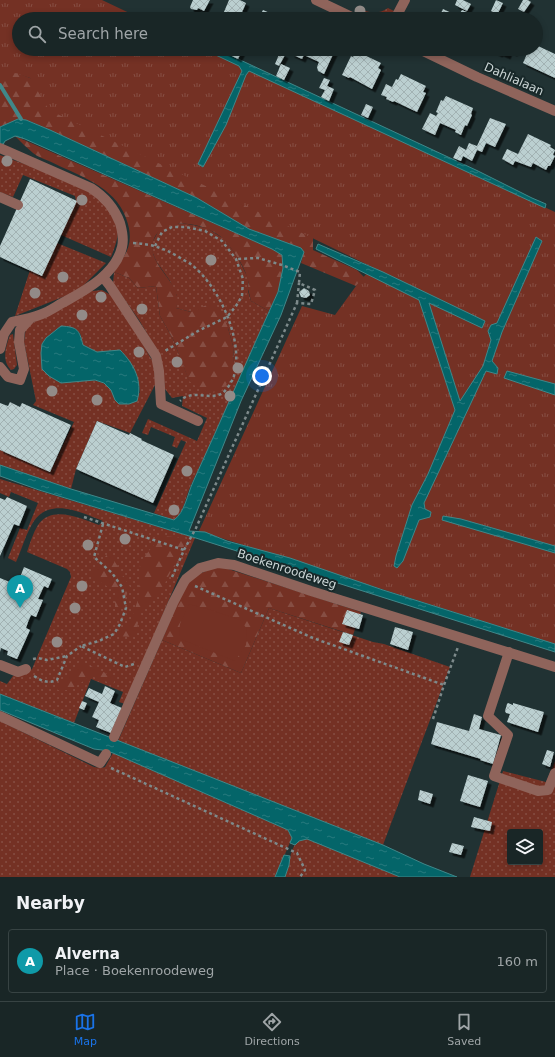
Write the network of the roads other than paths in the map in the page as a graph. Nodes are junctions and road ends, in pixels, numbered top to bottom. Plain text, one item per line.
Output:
1 (316, 0) edge
2 (406, 0) edge
3 (341, 12) edge
4 (399, 12) edge
5 (434, 56) edge
6 (555, 111) edge
7 (3, 149) edge
8 (0, 197) edge
9 (18, 205) dead end
10 (103, 277) junction
11 (30, 318) junction
12 (0, 349) edge
13 (0, 367) edge
14 (198, 421) dead end
15 (506, 651) junction
16 (0, 665) edge
17 (555, 667) edge
18 (26, 670) road end
19 (0, 716) edge
20 (114, 737) dead end
21 (106, 754) dead end
22 (555, 773) edge

1 - 3 street
2 - 4 street
5 - 6 street, Dahlialaan
7 - 10 street
8 - 9 street
10 - 11 street
10 - 14 street
11 - 12 street
11 - 13 street
15 - 17 street, Boekenroodeweg
15 - 20 street, Boekenroodeweg
15 - 22 street
16 - 18 street
19 - 21 street

